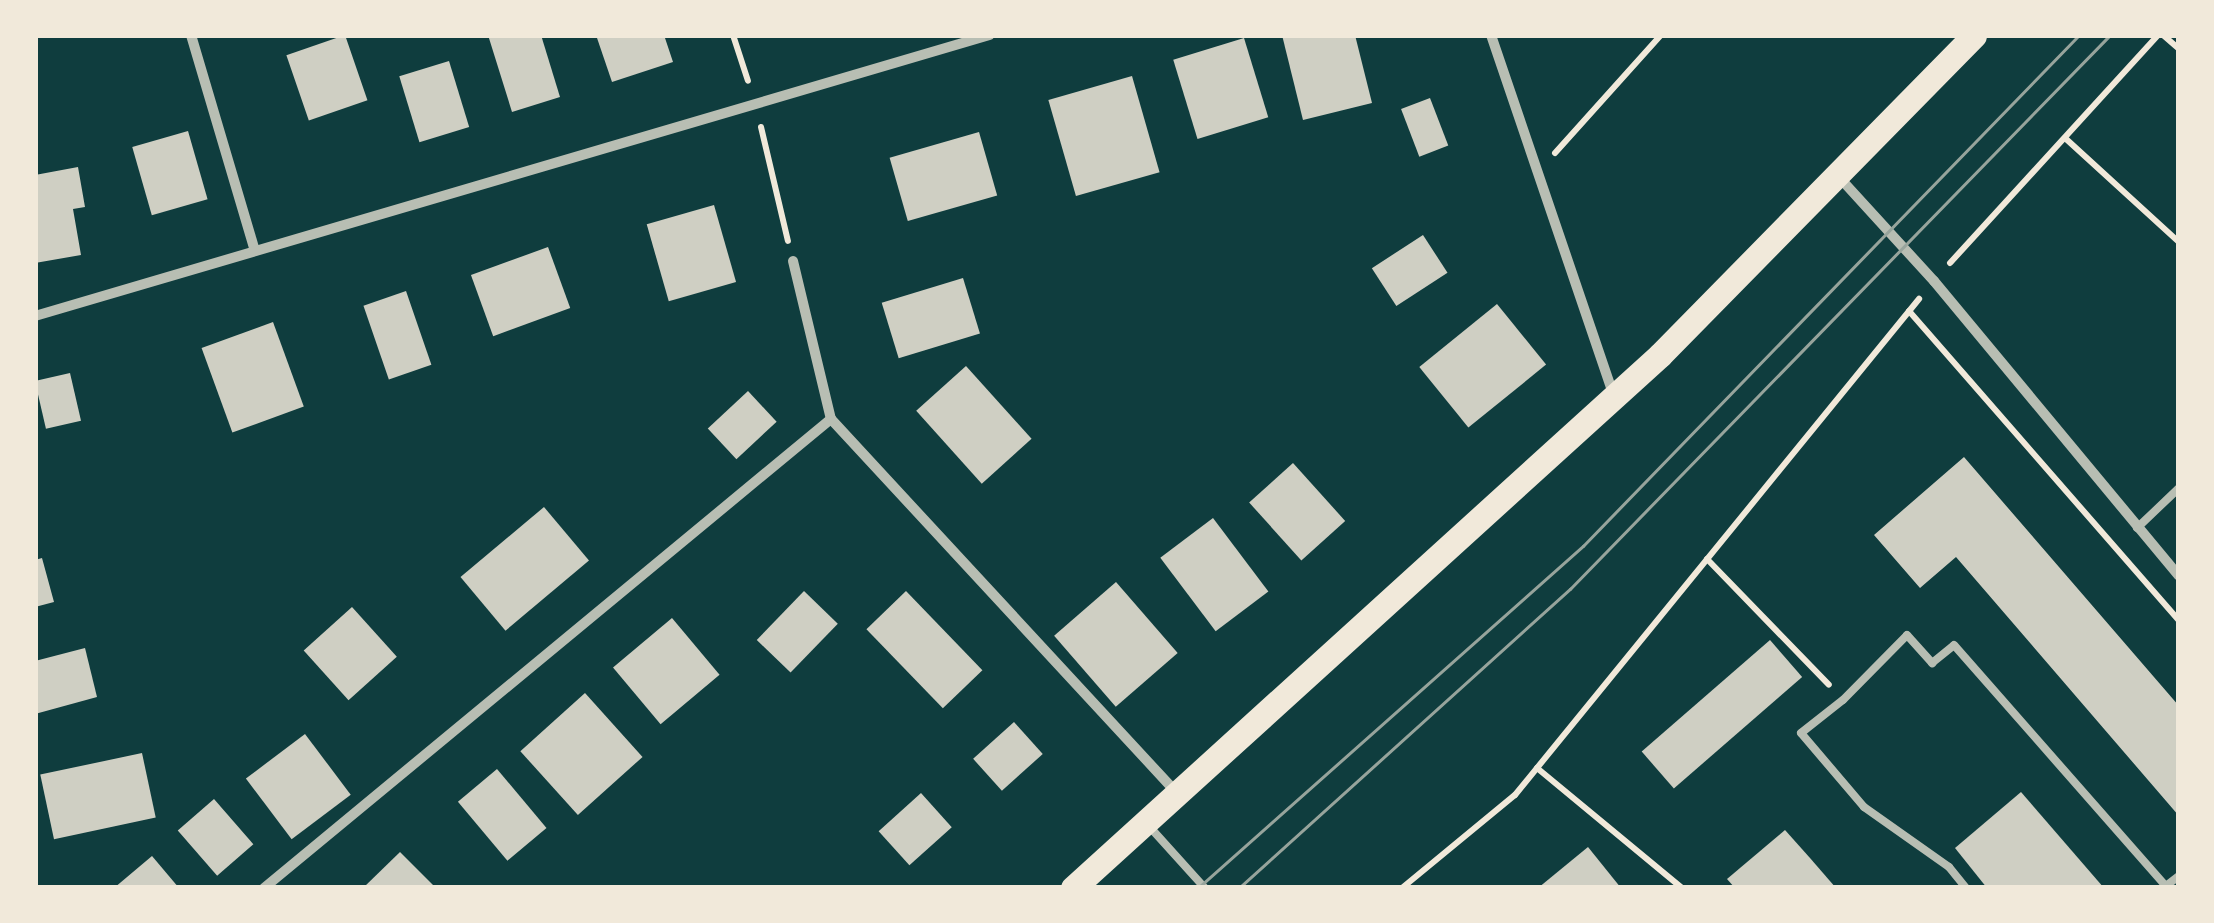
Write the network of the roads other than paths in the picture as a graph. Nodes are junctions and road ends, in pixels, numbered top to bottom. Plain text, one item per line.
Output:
1 (191, 35) edge
2 (990, 35) edge
3 (1491, 35) edge
4 (1974, 35) edge
5 (1839, 178) junction
6 (256, 251) junction
7 (793, 261) road end
8 (35, 316) edge
9 (1615, 398) junction
10 (831, 419) junction
11 (2179, 488) edge
12 (2137, 528) junction
13 (2179, 576) edge
14 (1179, 796) junction
15 (1147, 824) junction
16 (2179, 876) edge
17 (264, 888) edge
18 (1073, 888) edge
19 (1206, 888) edge
20 (1966, 888) edge

1 - 6 street
2 - 6 street
3 - 9 street
4 - 5 main road
5 - 9 main road
5 - 12 street
6 - 8 street
7 - 10 street
9 - 14 main road
10 - 14 street
10 - 17 street
11 - 12 lane
12 - 13 street
14 - 15 main road
15 - 18 main road
15 - 19 lane
16 - 20 lane

